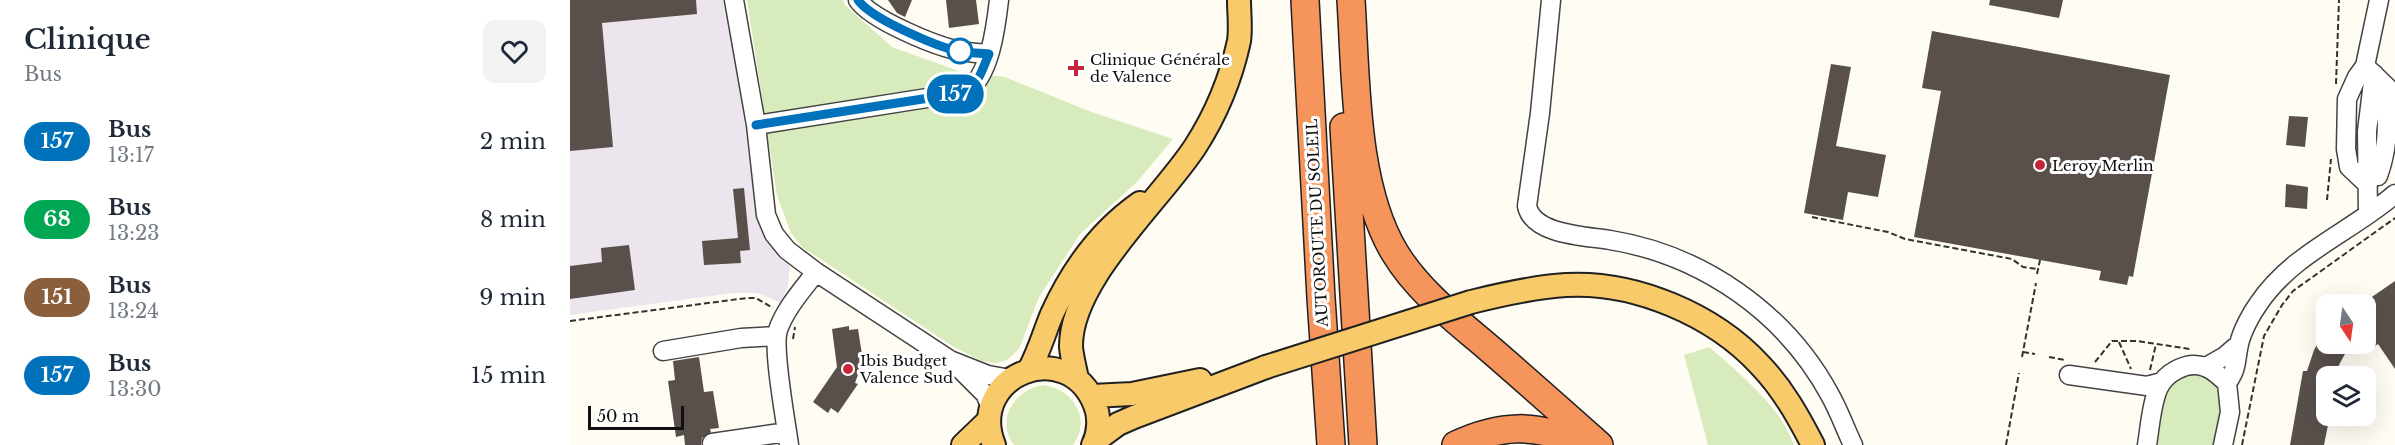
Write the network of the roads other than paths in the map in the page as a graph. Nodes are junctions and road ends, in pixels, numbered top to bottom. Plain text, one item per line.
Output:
1 (734, 0) edge
2 (858, 0) edge
3 (999, 0) edge
4 (1239, 0) edge
5 (1305, 0) edge
6 (1338, 0) edge
7 (1351, 0) edge
8 (1551, 0) edge
9 (2378, 0) edge
10 (2395, 3) edge
11 (989, 54) junction
12 (2373, 74) junction
13 (2395, 106) edge
14 (756, 125) junction
15 (2395, 137) edge
16 (1170, 181) junction
17 (2373, 181) junction
18 (2395, 194) edge
19 (2368, 213) junction
20 (816, 272) junction
21 (1322, 311) junction
22 (777, 336) junction
23 (2239, 344) junction
24 (663, 351) dead end
25 (2202, 359) junction
26 (950, 360) junction
27 (1266, 367) junction
28 (2067, 367) road end
29 (1020, 374) junction
30 (2156, 377) junction
31 (1077, 379) junction
32 (2227, 383) junction
33 (1092, 396) junction
34 (990, 413) junction
35 (788, 439) edge
36 (712, 443) dead end
37 (1094, 443) edge
38 (963, 445) edge
39 (994, 445) edge
40 (1319, 445) edge
41 (1331, 445) edge
42 (1363, 445) edge
43 (1456, 445) edge
44 (1580, 445) edge
45 (1599, 445) edge
46 (1813, 445) edge
47 (1853, 445) edge
48 (2147, 445) edge
49 (2223, 445) edge

1 - 14 street
2 - 11 street
3 - 11 street
4 - 16 main road
5 - 21 highway, AUTOROUTE DU SOLEIL
6 - 42 highway
7 - 45 highway
8 - 47 street
9 - 10 street
9 - 12 street
11 - 14 street
12 - 13 street
12 - 17 street
12 - 17 street
14 - 20 street
15 - 17 street
16 - 29 main road
16 - 31 main road
17 - 19 street
18 - 19 street
19 - 23 street
20 - 22 street
20 - 26 street
21 - 40 highway
21 - 41 highway, AUTOROUTE DU SOLEIL
22 - 24 street
22 - 35 street
23 - 25 street
23 - 32 street
25 - 30 street
25 - 32 street
26 - 29 street
26 - 34 street
27 - 33 main road
27 - 37 main road
27 - 46 main road, bridge
28 - 30 street
29 - 31 main road
29 - 34 main road
30 - 48 street
31 - 33 main road
32 - 49 street
33 - 37 main road
34 - 38 main road
34 - 39 main road
35 - 36 street
43 - 44 highway

